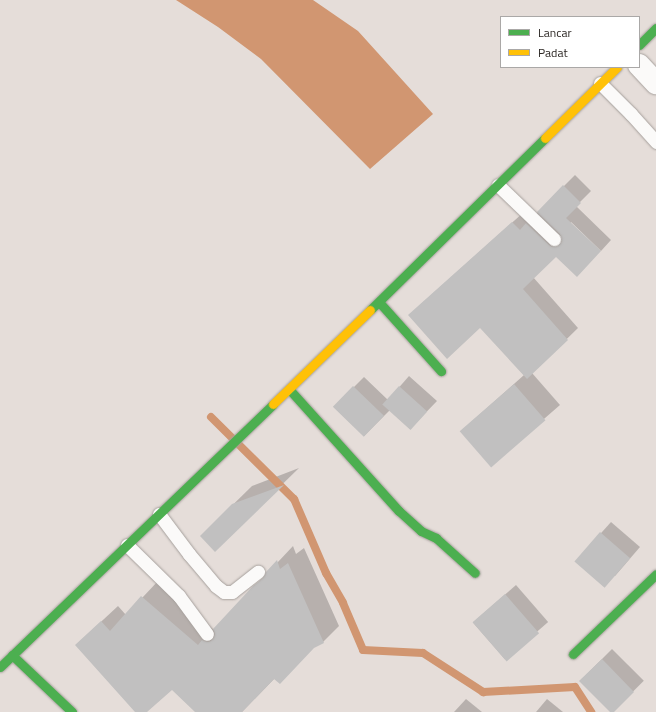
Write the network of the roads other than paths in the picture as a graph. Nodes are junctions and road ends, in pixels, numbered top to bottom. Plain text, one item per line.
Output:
1 (656, 28) edge
2 (640, 44) edge
3 (640, 66) edge
4 (616, 68) edge
5 (656, 83) edge
6 (600, 84) junction
7 (656, 142) edge
8 (498, 185) junction
9 (554, 240) dead end
10 (379, 302) junction
11 (441, 371) dead end
12 (290, 389) junction
13 (159, 514) junction
14 (128, 545) junction
15 (258, 572) dead end
16 (475, 573) dead end
17 (656, 574) edge
18 (207, 634) dead end
19 (573, 654) dead end
20 (12, 655) junction
21 (0, 667) edge
22 (72, 712) edge

1 - 2 main road
3 - 5 street
4 - 6 main road
6 - 7 lane
6 - 8 main road
8 - 9 lane
8 - 10 main road
10 - 11 main road
10 - 12 main road
12 - 13 main road
12 - 16 main road
13 - 14 main road
13 - 15 lane
14 - 18 lane
14 - 20 main road
17 - 19 main road
20 - 21 main road
20 - 22 main road

